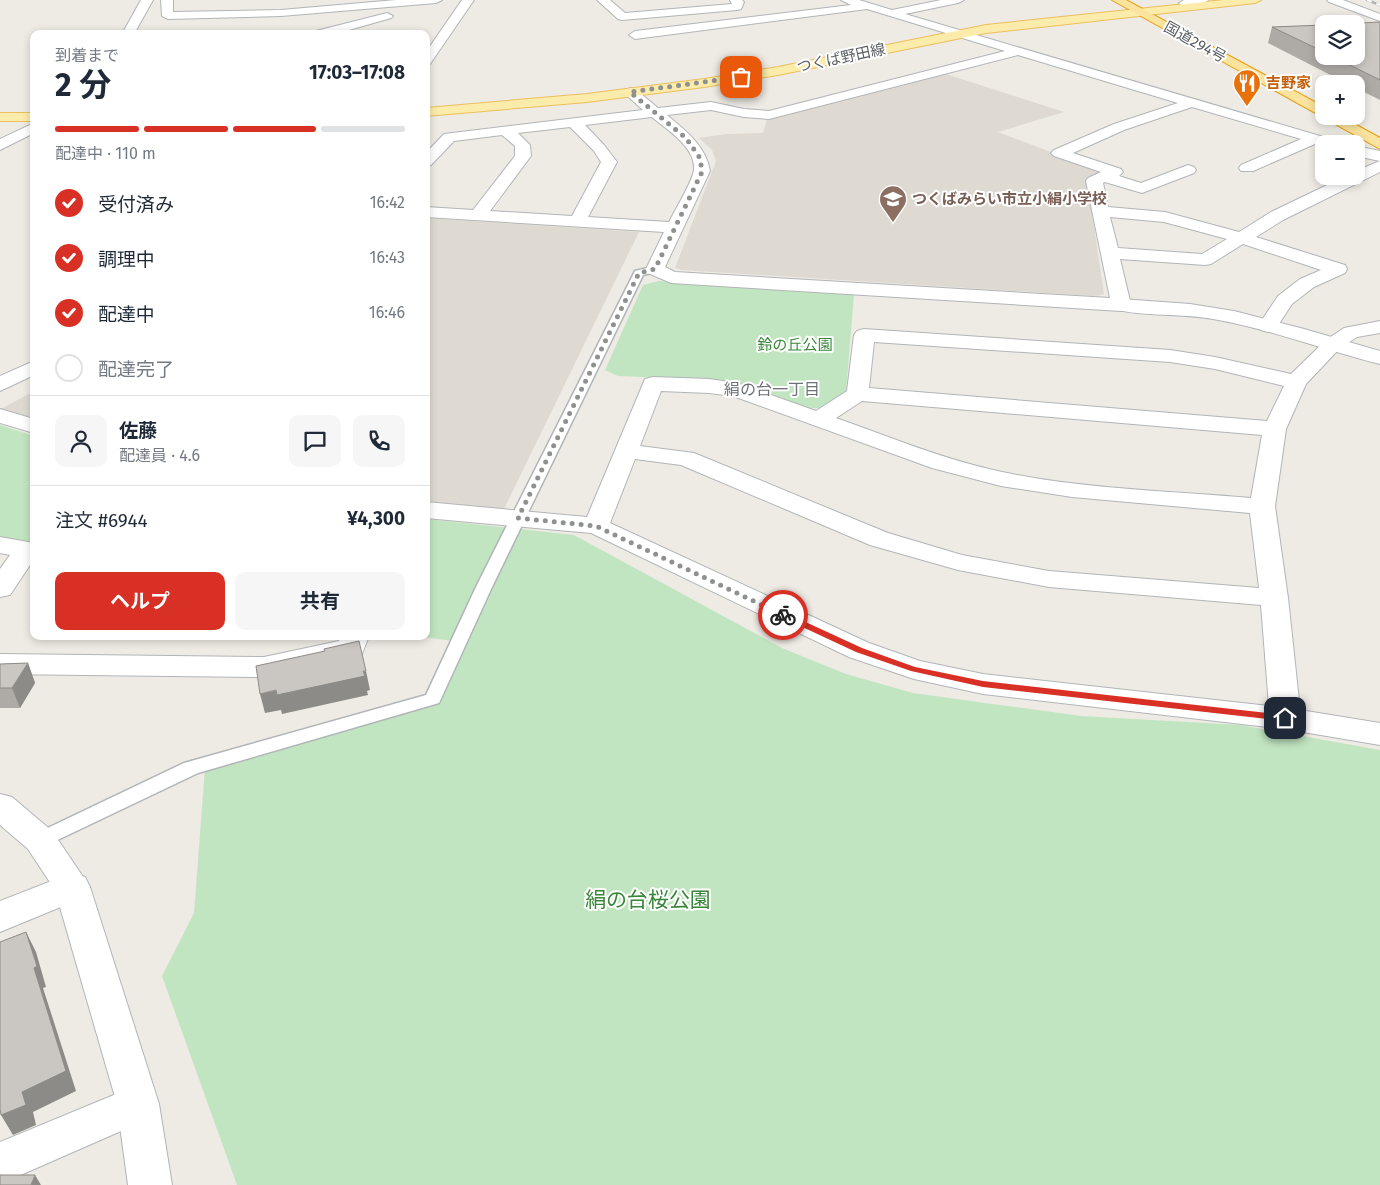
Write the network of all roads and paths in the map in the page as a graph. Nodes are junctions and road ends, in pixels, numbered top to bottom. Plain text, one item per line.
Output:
1 (147, 0) edge
2 (167, 0) edge
3 (436, 0) edge
4 (468, 0) edge
5 (603, 0) edge
6 (736, 0) edge
7 (847, 0) edge
8 (958, 0) edge
9 (1118, 0) edge
10 (1137, 0) edge
11 (1255, 0) edge
12 (1333, 0) edge
13 (425, 1) edge
14 (1201, 2) edge
15 (868, 6) junction
16 (1156, 10) junction
17 (1140, 12) junction
18 (892, 13) junction
19 (1380, 18) edge
20 (130, 30) edge
21 (335, 30) edge
22 (959, 34) junction
23 (635, 35) dead end
24 (1018, 51) junction
25 (430, 55) edge
26 (630, 92) junction
27 (1315, 97) edge
28 (1190, 102) junction
29 (1315, 108) edge
30 (430, 112) edge
31 (656, 113) junction
32 (0, 117) edge
33 (29, 122) edge
34 (574, 123) junction
35 (1365, 124) edge
36 (0, 125) edge
37 (1345, 125) edge
38 (505, 130) junction
39 (1380, 132) edge
40 (1314, 139) joint
41 (1380, 144) edge
42 (0, 145) edge
43 (1365, 153) edge
44 (1380, 156) edge
45 (430, 158) edge
46 (1380, 166) edge
47 (1247, 168) dead end
48 (1188, 170) dead end
49 (1105, 177) junction
50 (1100, 211) junction
51 (430, 212) edge
52 (478, 215) junction
53 (577, 222) junction
54 (675, 228) junction
55 (1242, 238) junction
56 (1110, 253) junction
57 (655, 269) junction
58 (1121, 305) junction
59 (1268, 326) junction
60 (1380, 327) edge
61 (1333, 344) junction
62 (1380, 358) edge
63 (30, 369) edge
64 (1296, 382) junction
65 (0, 384) edge
66 (858, 394) junction
67 (0, 416) edge
68 (818, 419) junction
69 (30, 425) edge
70 (1275, 429) junction
71 (626, 451) junction
72 (1262, 506) junction
73 (430, 511) edge
74 (516, 522) junction
75 (596, 526) junction
76 (0, 545) edge
77 (30, 551) edge
78 (0, 589) edge
79 (1274, 598) junction
80 (354, 640) edge
81 (0, 664) edge
82 (1285, 718) junction
83 (1380, 734) edge
84 (0, 806) edge
85 (40, 840) junction
86 (72, 887) junction
87 (0, 917) edge
88 (138, 1104) junction
89 (0, 1163) edge
90 (150, 1185) edge

1 - 20 street
2 - 13 street
3 - 13 street
4 - 25 street
5 - 6 street
7 - 15 street
8 - 18 street
9 - 17 highway, 国道294号
10 - 16 highway, 国道294号
11 - 14 main road, つくば野田線
12 - 19 street
13 - 21 street
14 - 16 main road, つくば野田線
15 - 18 street
15 - 23 street
16 - 17 main road, つくば野田線
16 - 27 highway, 国道294号
17 - 22 main road, つくば野田線
17 - 29 highway, 国道294号
18 - 22 street
22 - 24 street
22 - 26 main road, つくば野田線
24 - 28 street
24 - 31 street
26 - 30 main road, つくば野田線
26 - 31 street
28 - 40 street
28 - 49 street
31 - 34 street
31 - 54 street
32 - 33 main road
33 - 36 main road
33 - 42 street
34 - 38 street
34 - 53 street
35 - 39 highway
37 - 41 highway
38 - 45 street
38 - 52 street
40 - 47 street
43 - 44 street
46 - 55 street
48 - 49 street
49 - 50 street
50 - 55 street
50 - 56 street
51 - 52 street
52 - 53 street
53 - 54 street
54 - 57 street
55 - 56 street
55 - 59 street
56 - 58 street
57 - 58 street
57 - 74 lane
58 - 59 street
59 - 61 street
60 - 61 street
61 - 62 street
61 - 64 street
63 - 65 street
64 - 66 street
64 - 70 street
66 - 68 street
66 - 70 street
67 - 69 street
68 - 71 street
68 - 72 street
70 - 72 street
71 - 75 street
71 - 79 street
72 - 79 street
73 - 74 street
74 - 75 street
74 - 85 lane
75 - 82 street
76 - 77 street
77 - 78 street
79 - 82 street
80 - 81 street
82 - 83 street
84 - 85 street
85 - 86 street
86 - 87 street
86 - 88 street
88 - 89 street
88 - 90 street

